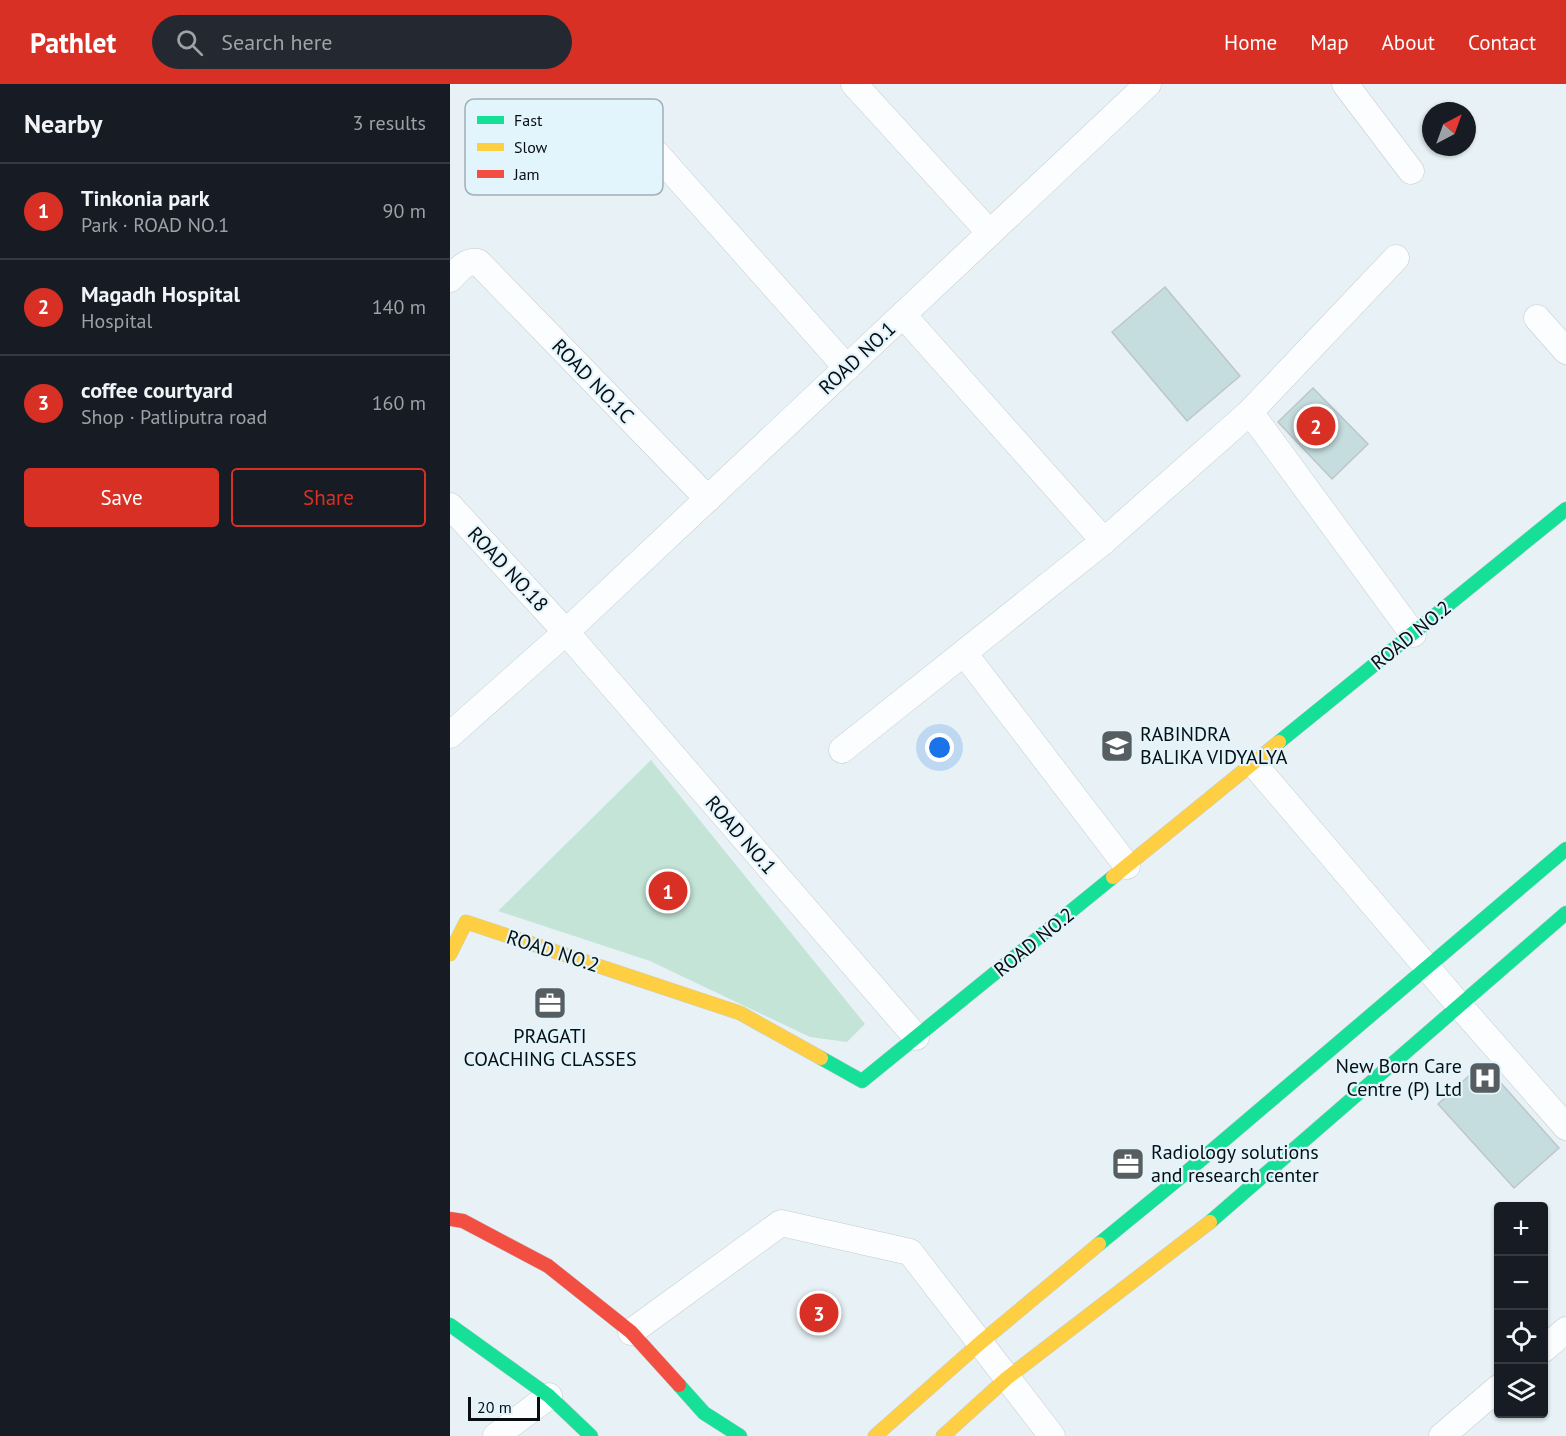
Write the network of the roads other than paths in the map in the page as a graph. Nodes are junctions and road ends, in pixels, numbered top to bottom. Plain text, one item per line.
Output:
1 (854, 84) edge
2 (1148, 84) edge
3 (1345, 84) edge
4 (663, 161) edge
5 (1412, 171) dead end
6 (990, 233) junction
7 (1396, 258) dead end
8 (450, 279) edge
9 (903, 315) junction
10 (1537, 318) dead end
11 (1566, 351) edge
12 (846, 368) junction
13 (1250, 412) junction
14 (708, 499) junction
15 (450, 506) edge
16 (1566, 509) edge
17 (1104, 541) junction
18 (566, 632) junction
19 (1413, 634) junction
20 (964, 653) junction
21 (450, 735) edge
22 (842, 750) dead end
23 (1253, 763) junction
24 (1566, 849) edge
25 (1127, 866) junction
26 (1566, 913) edge
27 (458, 921) edge
28 (450, 954) edge
29 (1427, 967) junction
30 (1459, 1005) junction
31 (916, 1037) junction
32 (1566, 1127) edge
33 (450, 1219) edge
34 (450, 1325) edge
35 (1566, 1330) edge
36 (631, 1332) junction
37 (980, 1343) junction
38 (1548, 1346) edge
39 (1007, 1378) junction
40 (1494, 1391) edge
41 (549, 1396) junction
42 (496, 1436) edge
43 (591, 1436) edge
44 (740, 1436) edge
45 (875, 1436) edge
46 (943, 1436) edge
47 (1052, 1436) edge
48 (1442, 1436) edge

1 - 6 street
2 - 6 street, ROAD NO.1
3 - 5 street
4 - 12 street
6 - 9 street, ROAD NO.1
7 - 13 street
8 - 14 street, ROAD NO.1C
9 - 12 street, ROAD NO.1
9 - 17 street
10 - 11 street
12 - 14 street, ROAD NO.1
13 - 17 street
13 - 19 street
14 - 18 street, ROAD NO.1
15 - 18 street, ROAD NO.18
16 - 19 street, ROAD NO.2
17 - 20 street
18 - 21 street, ROAD NO.1
18 - 31 street, ROAD NO.1
19 - 23 street, ROAD NO.2
20 - 22 street
20 - 25 street
23 - 25 street, ROAD NO.2
23 - 29 street
24 - 29 street
25 - 31 street, ROAD NO.2
26 - 30 street
27 - 28 street, ROAD NO.2
27 - 31 street, ROAD NO.2
29 - 30 street
29 - 37 street
30 - 32 street
30 - 39 street
33 - 36 street
34 - 41 street
35 - 38 street
36 - 37 street
36 - 44 street
37 - 39 street
37 - 45 street
39 - 46 street
39 - 47 street
40 - 48 street
41 - 42 street
41 - 43 street

